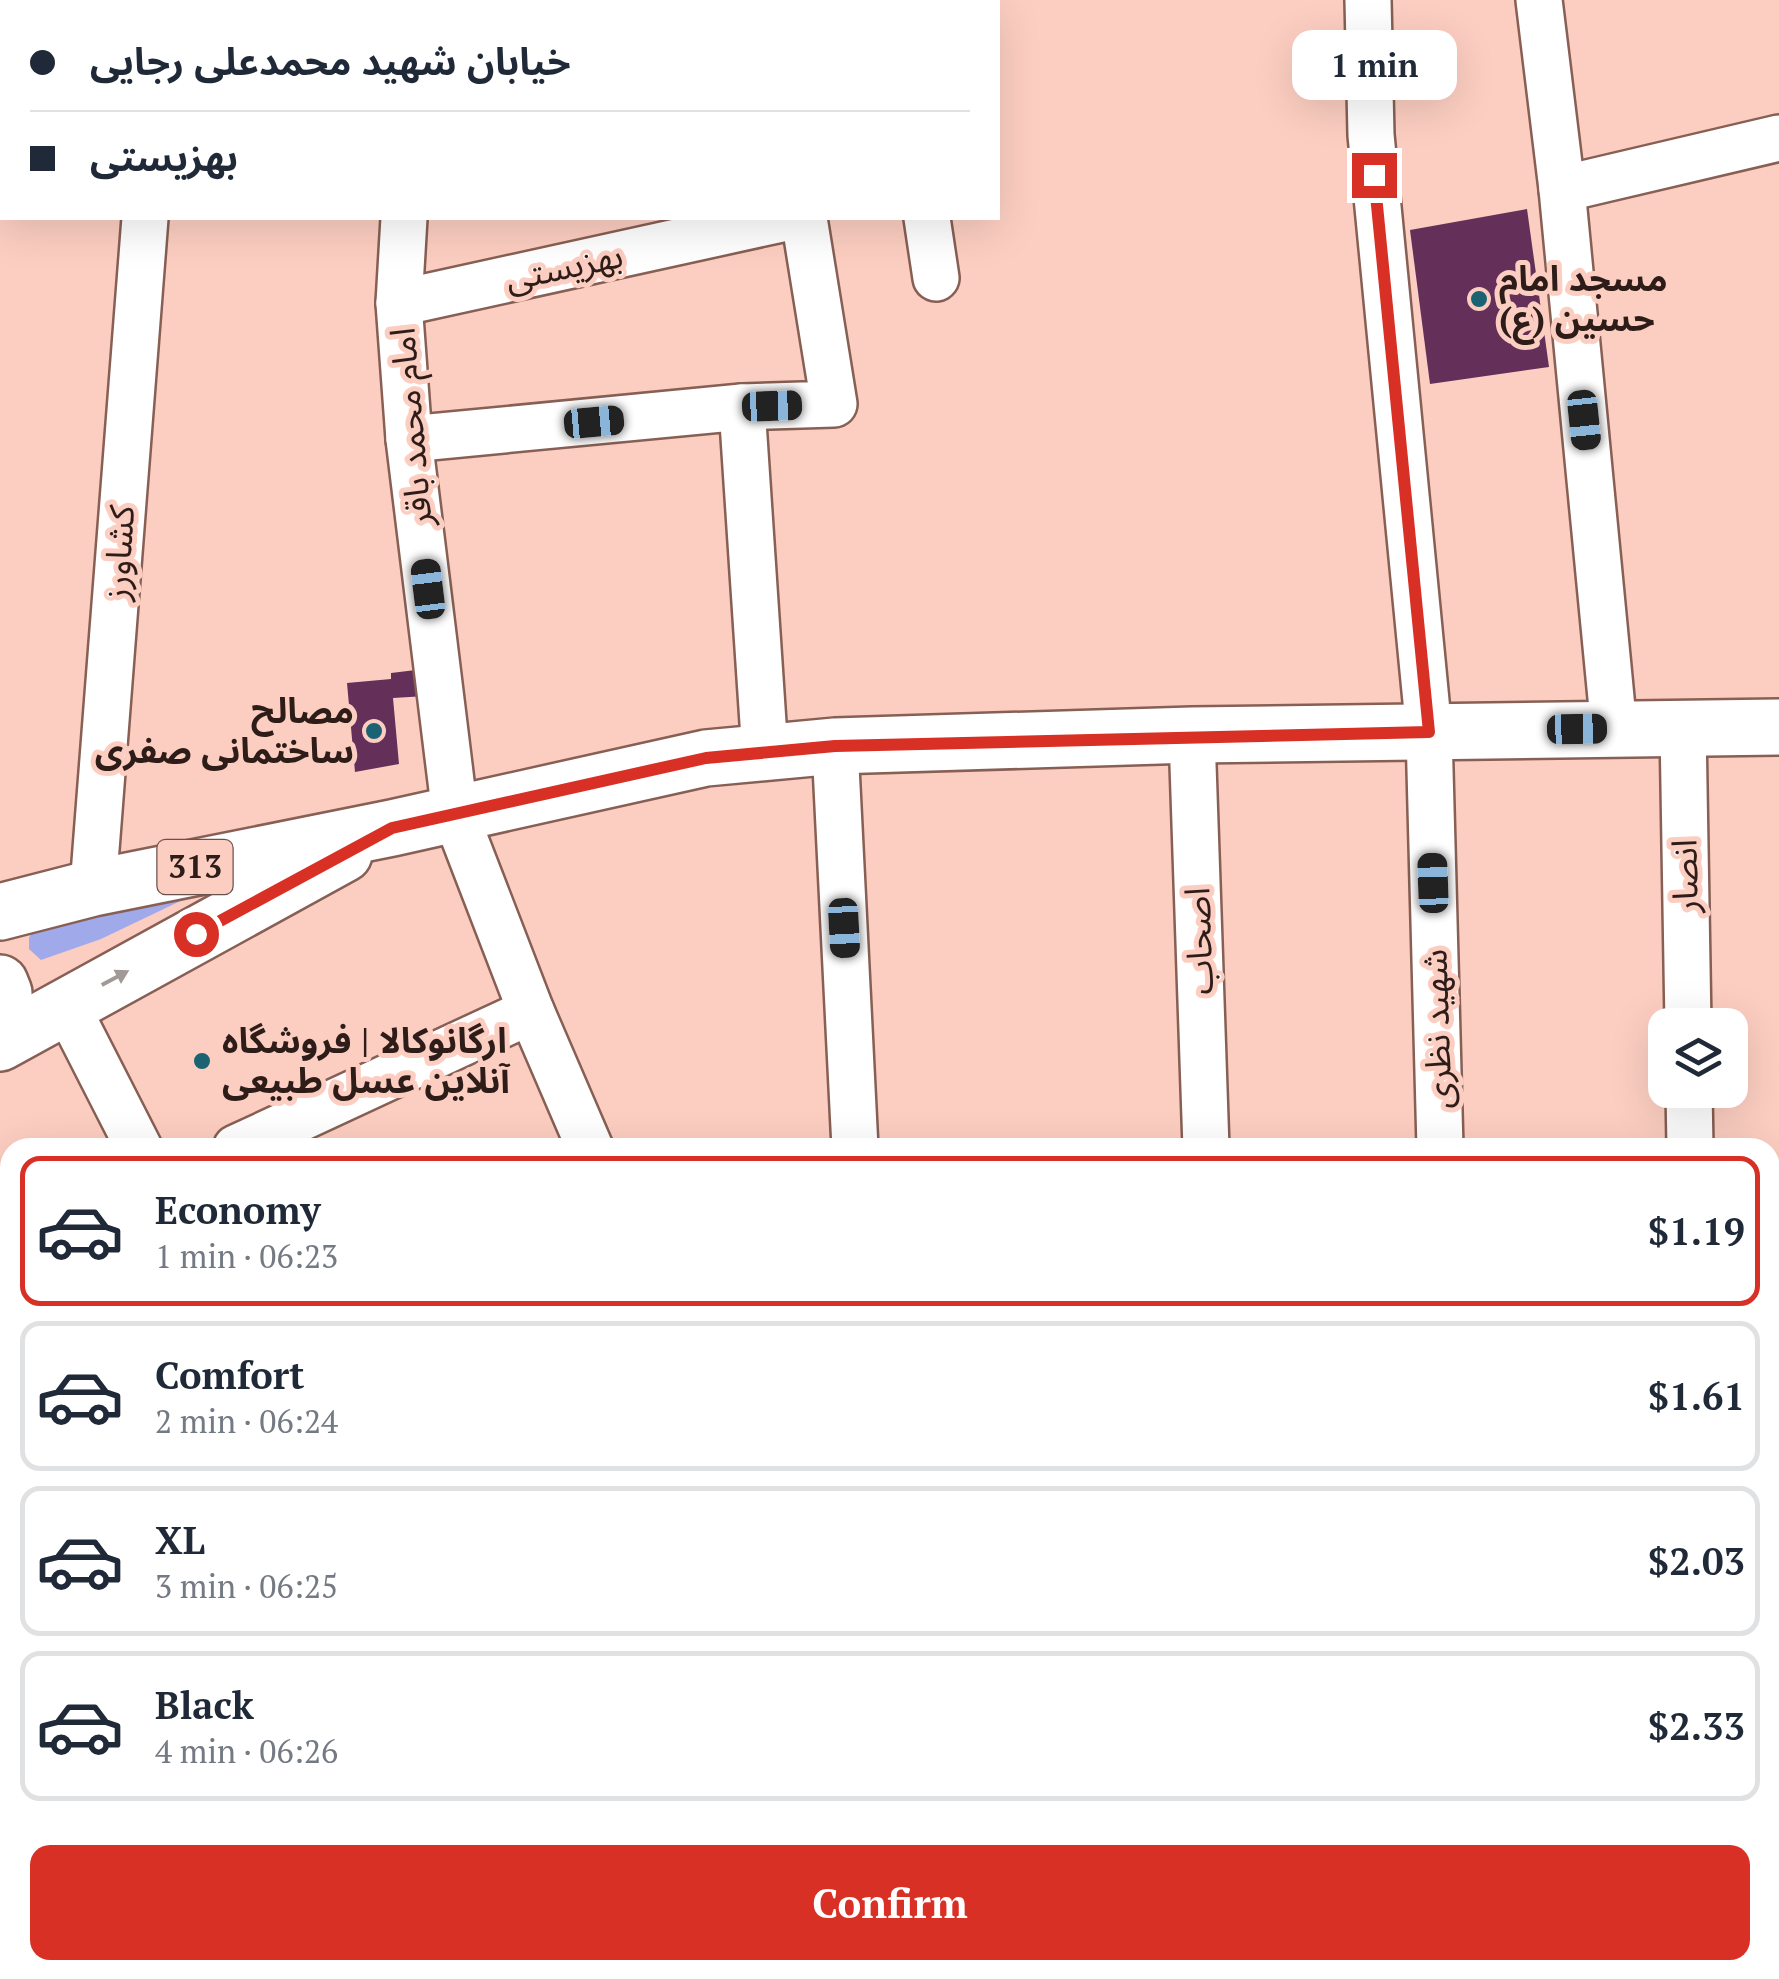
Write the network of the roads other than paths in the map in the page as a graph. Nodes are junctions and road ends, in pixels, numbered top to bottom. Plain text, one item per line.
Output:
1 (1368, 0) edge
2 (1539, 0) edge
3 (1779, 138) edge
4 (1562, 189) junction
5 (145, 220) edge
6 (404, 220) edge
7 (777, 220) edge
8 (804, 220) edge
9 (928, 220) edge
10 (936, 278) dead end
11 (400, 303) junction
12 (742, 407) junction
13 (410, 440) junction
14 (1683, 727) junction
15 (1779, 727) edge
16 (1614, 728) junction
17 (1429, 732) junction
18 (1192, 735) junction
19 (835, 746) junction
20 (765, 752) junction
21 (455, 814) junction
22 (392, 828) junction
23 (93, 888) junction
24 (0, 912) edge
25 (0, 983) edge
26 (66, 1004) junction
27 (1688, 1008) edge
28 (531, 1011) junction
29 (0, 1034) edge
30 (0, 1043) edge
31 (1689, 1108) edge
32 (134, 1138) edge
33 (258, 1138) edge
34 (586, 1138) edge
35 (855, 1138) edge
36 (1206, 1138) edge
37 (1440, 1138) edge
38 (1690, 1138) edge

1 - 17 street
2 - 4 street
3 - 4 street
4 - 16 street
5 - 23 street, کشاورز
6 - 11 street, امام محمد باقر
7 - 11 street, بهزیستی
8 - 12 street
9 - 10 street
11 - 13 street, امام محمد باقر
12 - 13 street
12 - 20 street
13 - 21 street, امام محمد باقر
14 - 15 main road, 313
14 - 16 main road, 313
14 - 27 street, انصار
16 - 17 main road, 313
17 - 18 main road, 313
17 - 37 street, شهید نظری
18 - 19 main road, 313
18 - 36 street, اصحاب
19 - 20 main road, 313
19 - 35 street
20 - 21 main road, 313
21 - 22 main road, 313
21 - 28 street, امام محمد باقر
22 - 23 main road, 313
26 -> 22 main road, 313
23 - 24 main road, 313
25 - 29 main road
26 - 30 main road, 313
26 - 32 street
28 - 33 street
28 - 34 street, امام محمد باقر
31 - 38 street

